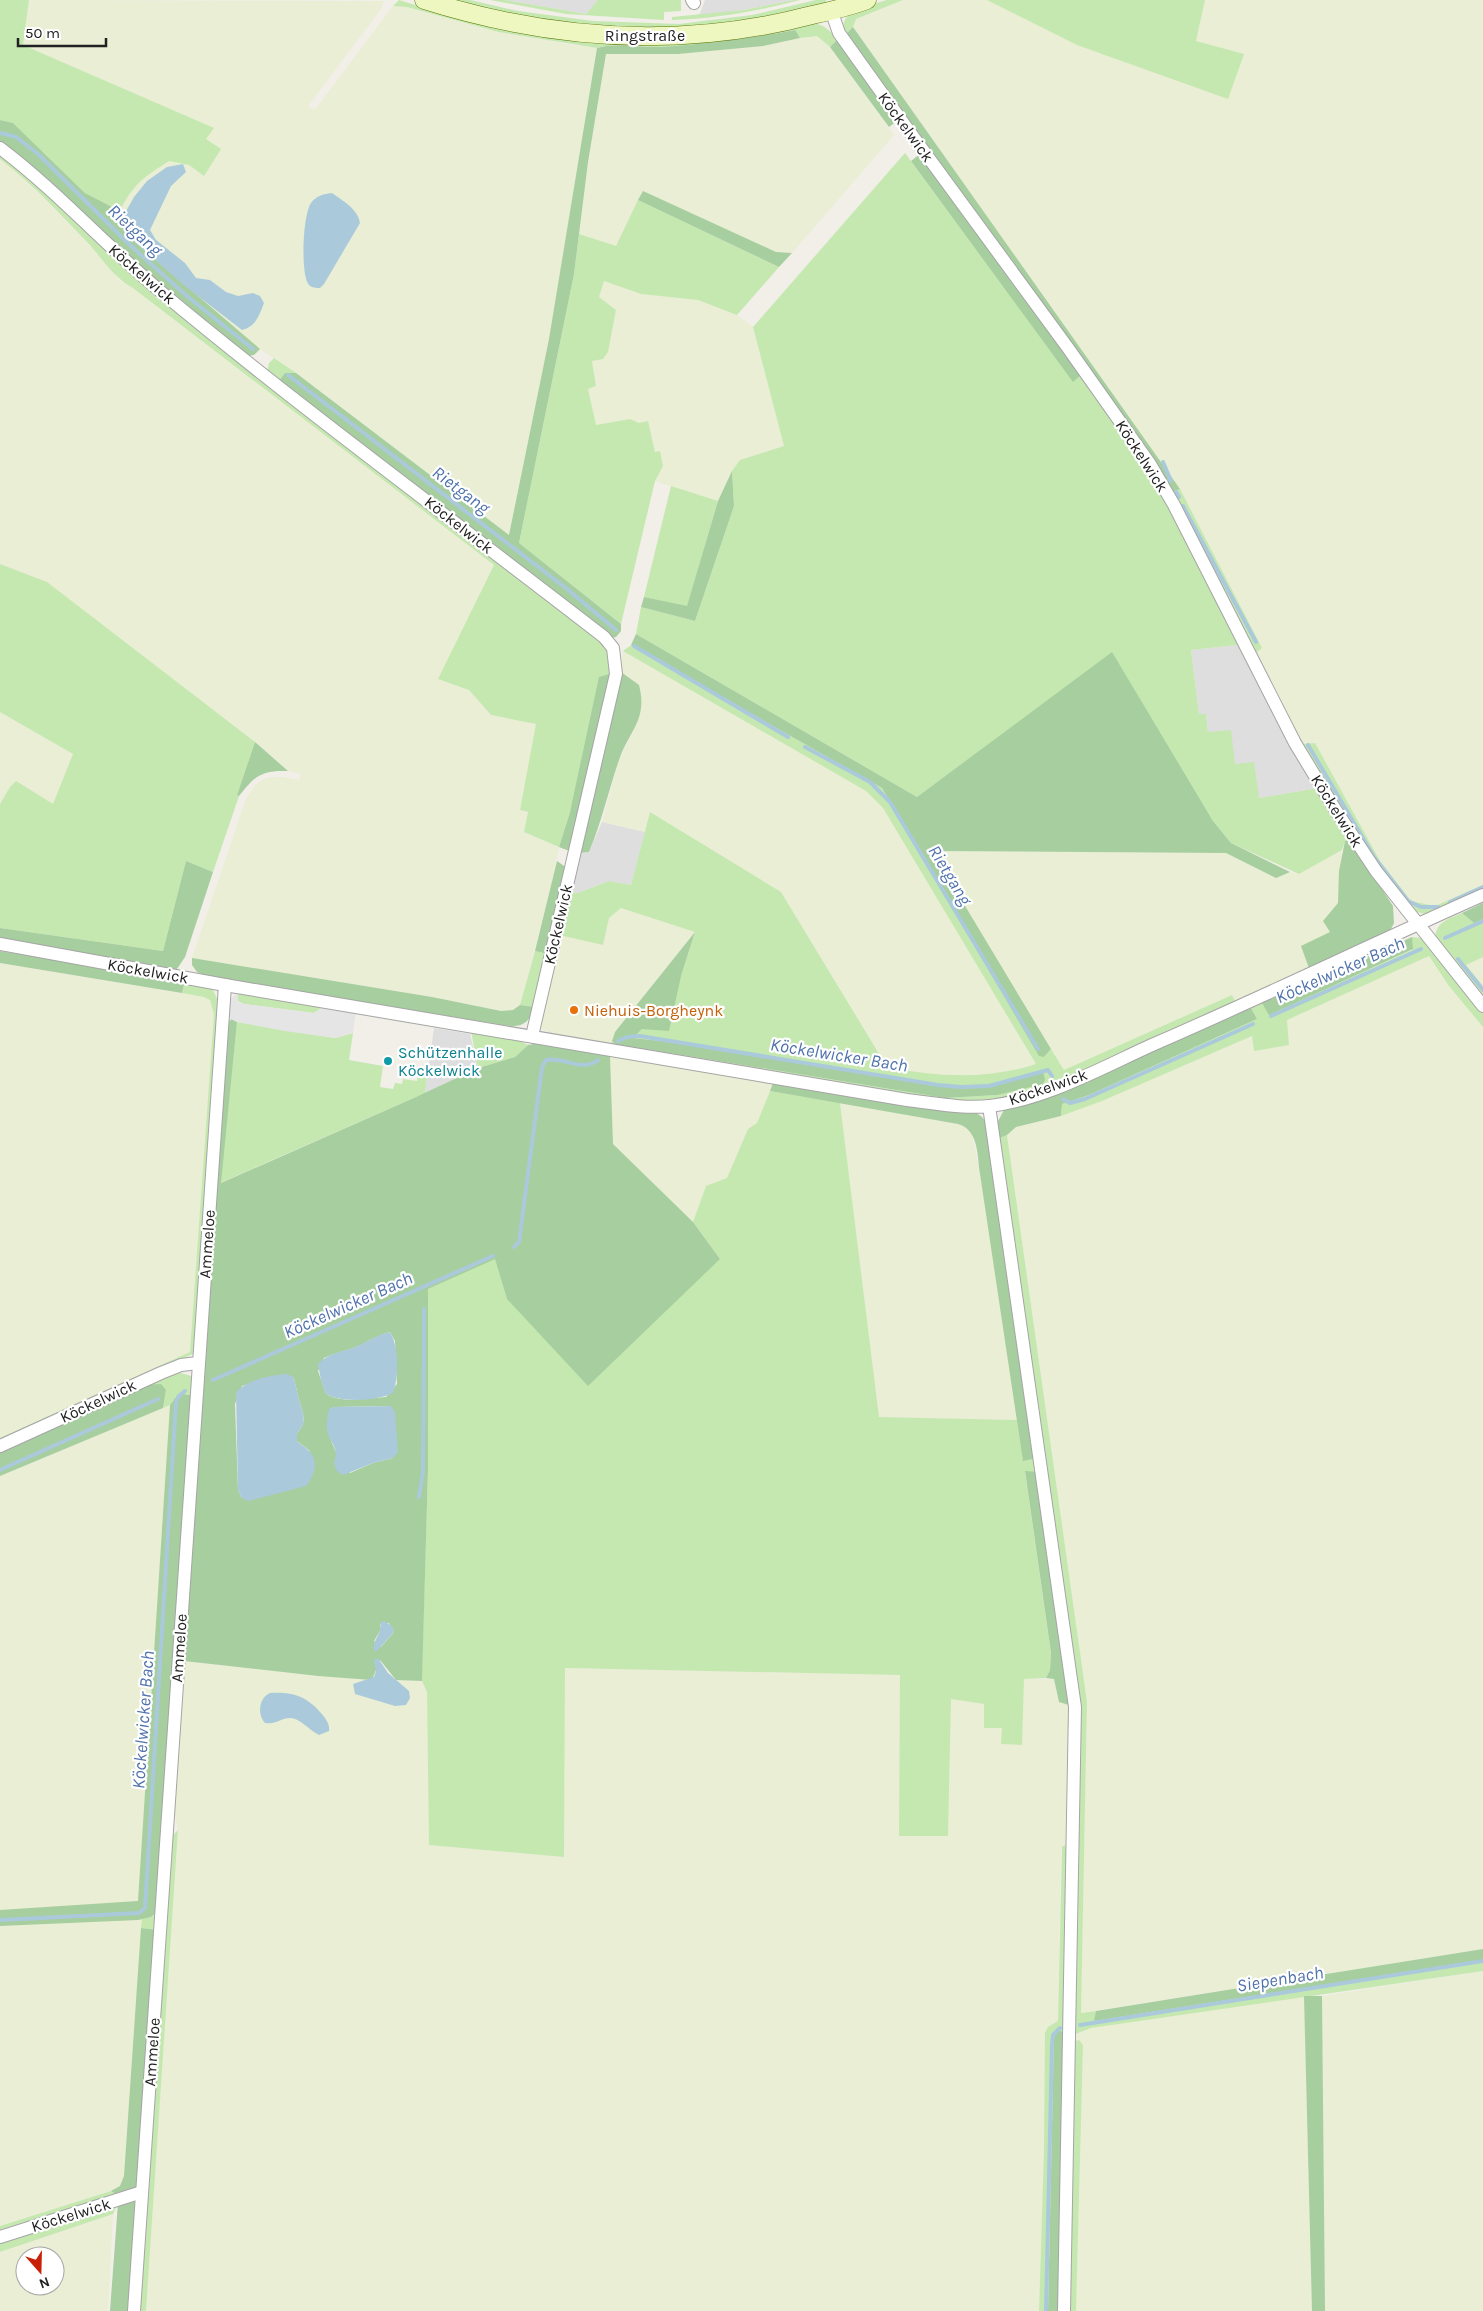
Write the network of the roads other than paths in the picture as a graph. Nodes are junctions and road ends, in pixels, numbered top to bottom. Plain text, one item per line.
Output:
1 (424, 0) edge
2 (867, 0) edge
3 (831, 10) junction
4 (0, 148) edge
5 (1483, 895) edge
6 (1418, 924) junction
7 (0, 944) edge
8 (225, 985) junction
9 (1483, 1006) edge
10 (532, 1036) junction
11 (989, 1106) junction
12 (198, 1363) junction
13 (0, 1446) edge
14 (142, 2192) junction
15 (0, 2237) edge
16 (134, 2311) edge
17 (1064, 2311) edge

1 - 3 main road, Ringstraße
2 - 3 main road, Ringstraße
3 - 6 street, Köckelwick
4 - 10 street, Köckelwick
5 - 6 street, Köckelwick
6 - 9 street, Köckelwick
6 - 11 street, Köckelwick
7 - 8 street, Köckelwick
8 - 10 street, Köckelwick
8 - 12 street, Ammeloe
10 - 11 street, Köckelwick
11 - 17 street
12 - 13 street, Köckelwick
12 - 14 street, Ammeloe
14 - 15 street, Köckelwick
14 - 16 street, Ammeloe

